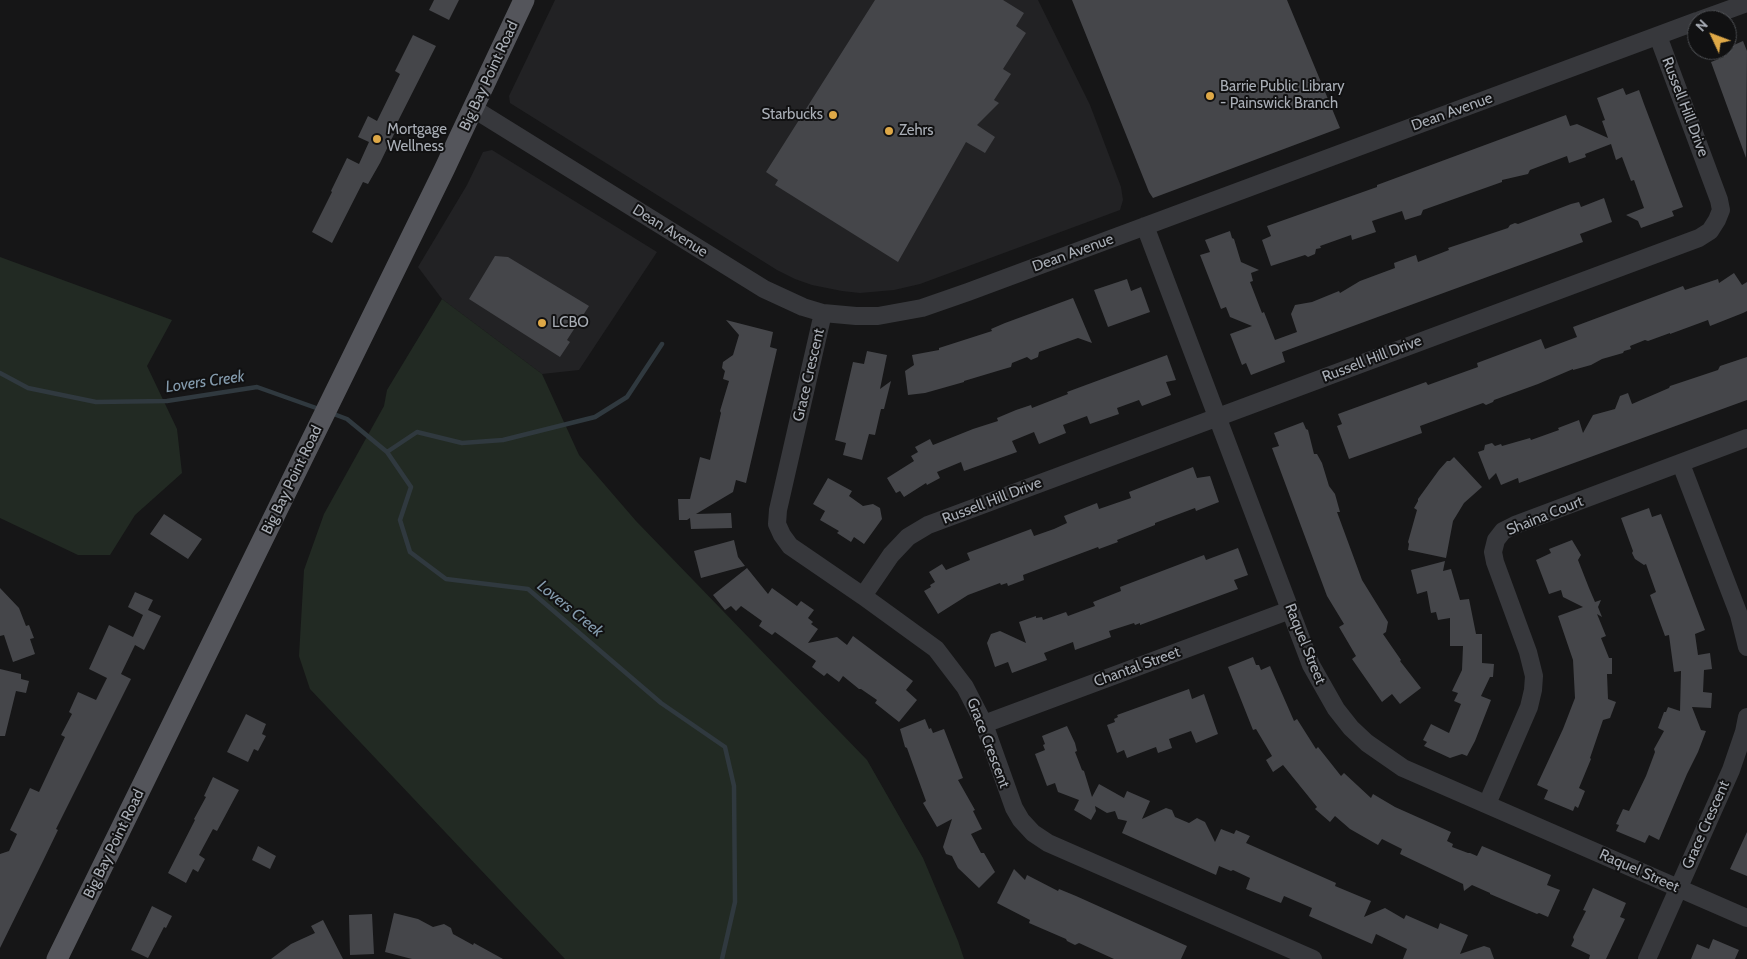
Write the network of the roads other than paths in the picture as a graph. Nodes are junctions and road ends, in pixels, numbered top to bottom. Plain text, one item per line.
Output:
1 (524, 0) edge
2 (1747, 2) edge
3 (1726, 10) edge
4 (1687, 25) edge
5 (1658, 36) junction
6 (474, 110) junction
7 (1145, 226) junction
8 (824, 313) junction
9 (1218, 418) junction
10 (1747, 438) edge
11 (1681, 464) junction
12 (863, 596) junction
13 (1290, 610) junction
14 (1747, 647) edge
15 (1747, 717) edge
16 (984, 724) junction
17 (1487, 804) junction
18 (1678, 888) junction
19 (1747, 918) edge
20 (57, 959) edge
21 (1313, 959) edge
22 (1648, 959) edge

1 - 6 main road, Big Bay Point Road
2 - 3 street, Dean Avenue
4 - 5 street, Dean Avenue
5 - 7 street, Dean Avenue
5 - 9 street, Russell Hill Drive
6 - 8 street, Dean Avenue
6 - 20 main road, Big Bay Point Road
7 - 8 street, Dean Avenue
7 - 9 street, Raquel Street
8 - 12 street, Grace Crescent
9 - 12 street, Russell Hill Drive
9 - 13 street, Raquel Street
10 - 11 street, Shaina Court
11 - 14 street
11 - 17 street, Shaina Court
12 - 16 street, Grace Crescent
13 - 16 street, Chantal Street
13 - 17 street, Raquel Street
15 - 18 street, Grace Crescent
16 - 21 street, Grace Crescent
17 - 18 street, Raquel Street
18 - 19 street, Raquel Street
18 - 22 street, Grace Crescent

